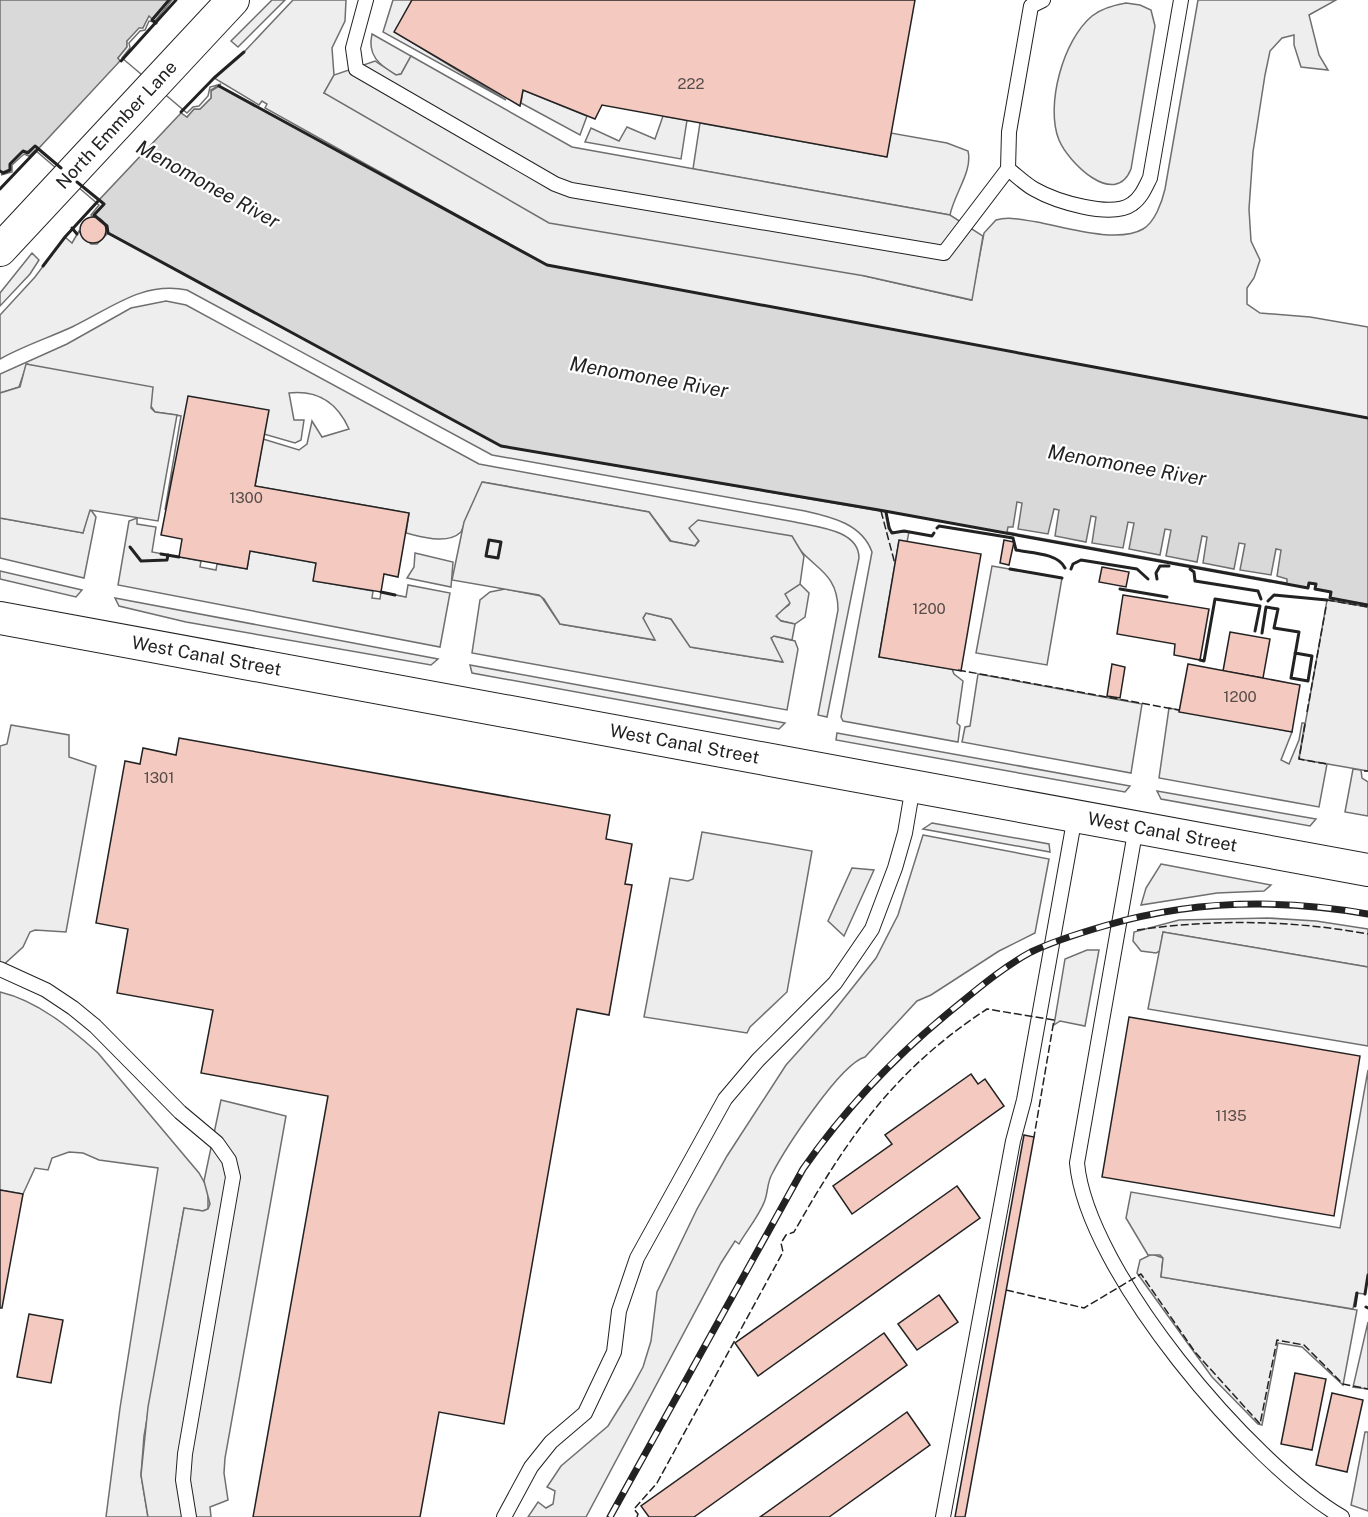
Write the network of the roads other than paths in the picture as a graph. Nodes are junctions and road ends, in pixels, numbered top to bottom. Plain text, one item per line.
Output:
1 (233, 0) edge
2 (366, 0) edge
3 (1043, 0) edge
4 (1181, 0) edge
5 (1008, 169) junction
6 (0, 249) edge
7 (0, 618) edge
8 (913, 786) junction
9 (1075, 816) junction
10 (1136, 827) junction
11 (1368, 870) edge
12 (0, 969) edge
13 (189, 1517) edge
14 (504, 1517) edge
15 (943, 1517) edge
16 (1342, 1517) edge

1 - 6 street, North Emmber Lane
2 - 5 lane
3 - 5 lane
4 - 5 lane
7 - 8 street, West Canal Street
8 - 9 street, West Canal Street
8 - 14 lane
9 - 10 street, West Canal Street
9 - 15 lane
10 - 11 street, West Canal Street
10 - 16 lane
12 - 13 lane

